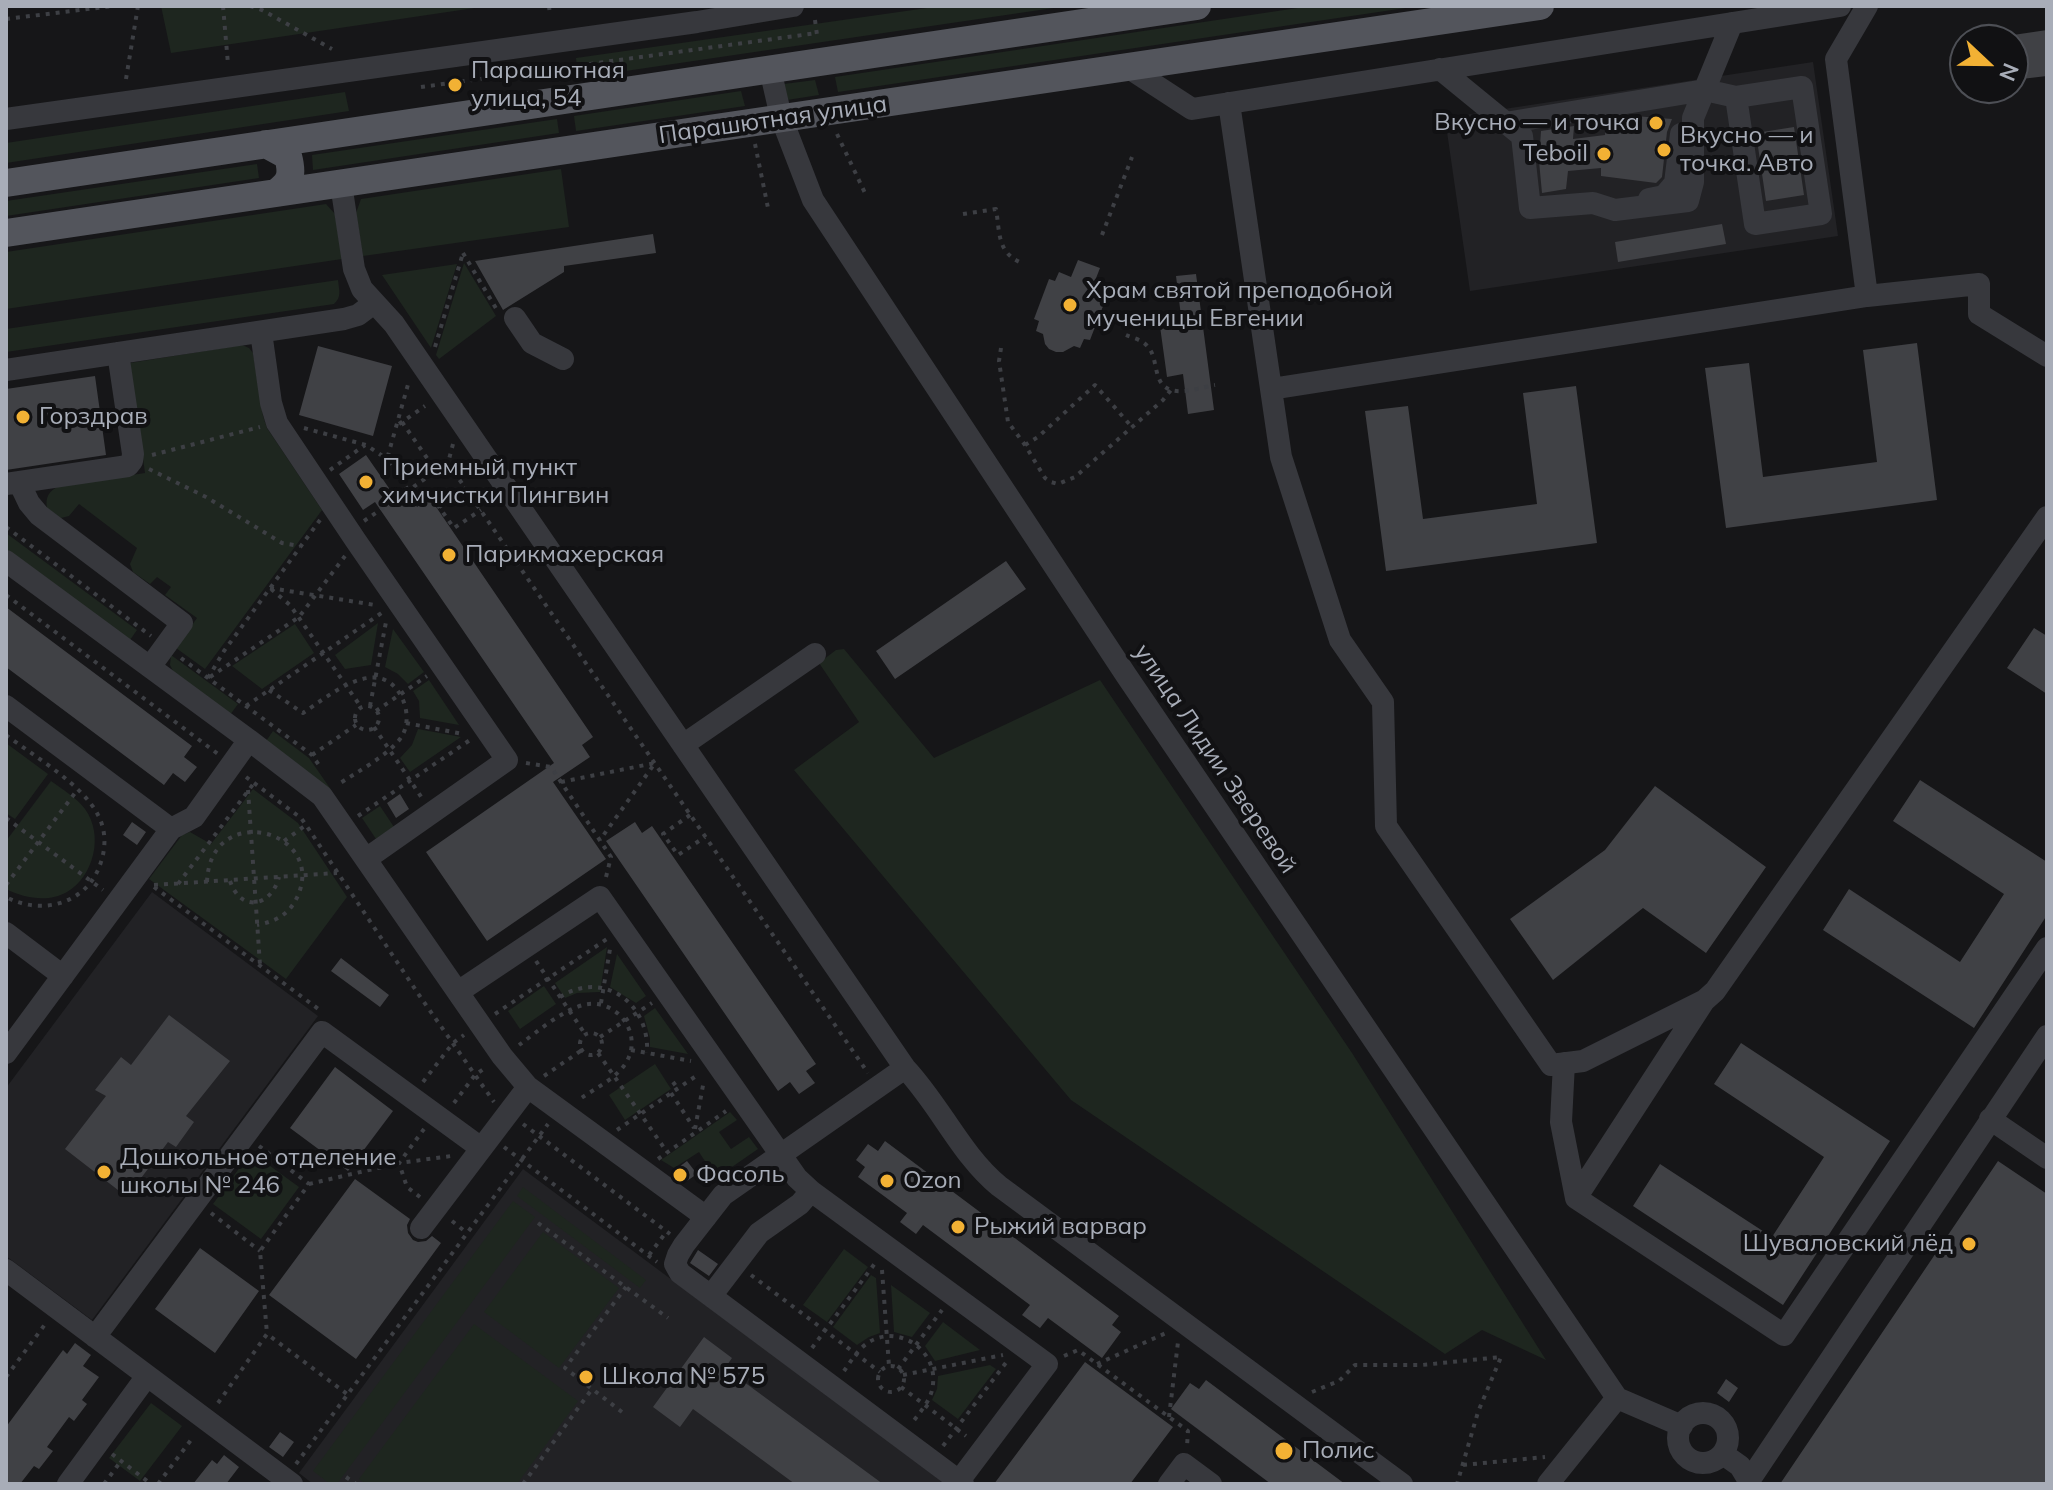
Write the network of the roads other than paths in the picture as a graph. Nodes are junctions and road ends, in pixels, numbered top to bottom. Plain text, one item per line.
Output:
1 (793, 6) edge
2 (1197, 6) edge
3 (1540, 6) edge
4 (1840, 6) edge
5 (1867, 6) edge
6 (696, 14) edge
7 (1732, 23) junction
8 (1129, 68) junction
9 (770, 69) junction
10 (1440, 69) junction
11 (1705, 90) junction
12 (1736, 97) junction
13 (1229, 103) junction
14 (781, 117) junction
15 (6, 119) edge
16 (1505, 123) junction
17 (266, 144) junction
18 (6, 183) edge
19 (341, 184) junction
20 (276, 193) junction
21 (6, 233) edge
22 (1867, 296) junction
23 (374, 303) junction
24 (507, 315) road end
25 (261, 332) junction
26 (118, 353) junction
27 (2047, 356) edge
28 (563, 359) dead end
29 (6, 370) edge
30 (1271, 389) junction
31 (12, 483) edge
32 (2047, 517) edge
33 (6, 561) edge
34 (815, 654) dead end
35 (150, 667) junction
36 (6, 706) edge
37 (249, 740) junction
38 (683, 745) junction
39 (171, 829) junction
40 (366, 859) junction
41 (6, 933) edge
42 (2047, 948) edge
43 (63, 976) junction
44 (458, 992) junction
45 (1705, 1000) junction
46 (2047, 1036) edge
47 (6, 1053) edge
48 (1564, 1063) junction
49 (905, 1068) junction
50 (528, 1087) junction
51 (1990, 1119) junction
52 (483, 1145) junction
53 (781, 1157) junction
54 (2047, 1158) edge
55 (811, 1191) junction
56 (1576, 1198) junction
57 (706, 1217) junction
58 (421, 1228) dead end
59 (6, 1270) edge
60 (711, 1296) junction
61 (95, 1337) junction
62 (147, 1376) junction
63 (1617, 1398) junction
64 (1682, 1426) junction
65 (1723, 1454) junction
66 (1544, 1475) edge
67 (288, 1482) edge
68 (961, 1482) edge
69 (1750, 1483) edge
70 (68, 1484) edge
71 (1169, 1484) edge
72 (1211, 1484) edge
73 (1402, 1484) edge

1 - 6 street
2 - 9 main road, Парашютная улица
3 - 8 main road, Парашютная улица
4 - 7 street
5 - 22 street
6 - 15 street
7 - 10 street
7 - 11 street
8 - 13 street
8 - 14 main road, Парашютная улица
9 - 14 street, улица Лидии Зверевой
9 - 17 main road, Парашютная улица
10 - 13 street
10 - 16 street
11 - 12 street
11 - 16 street
11 - 16 street
12 - 12 street
13 - 30 street
14 - 19 main road, Парашютная улица
14 - 63 street, улица Лидии Зверевой
17 - 18 main road, Парашютная улица
17 - 20 main road
19 - 20 main road, Парашютная улица
19 - 23 street
20 - 21 main road, Парашютная улица
22 - 27 street
22 - 30 street
23 - 25 street
23 - 38 street
24 - 28 street
25 - 26 street
25 - 40 street
26 - 29 street
26 - 31 street
30 - 48 street
31 - 35 street
32 - 45 street
33 - 35 street
34 - 38 street
35 - 37 street
36 - 39 street
37 - 39 street
37 - 40 street
38 - 49 street
39 - 43 street
40 - 44 street
41 - 43 street
42 - 56 street
43 - 47 street
44 - 50 street
44 - 53 street
45 - 48 street
45 - 56 street
46 - 51 street
48 - 56 street
49 - 53 street
49 - 73 street
50 - 52 street
50 - 57 street
51 - 54 street
51 - 69 street
52 - 58 street
52 - 61 street
53 - 55 street
53 - 57 street
55 - 60 street
55 - 68 street
57 - 60 street
59 - 61 street
60 - 68 street
61 - 62 street
62 - 67 street
62 - 70 street
63 - 64 street
63 - 66 street
64 - 65 street
64 - 65 street
65 - 69 street
71 - 72 street

